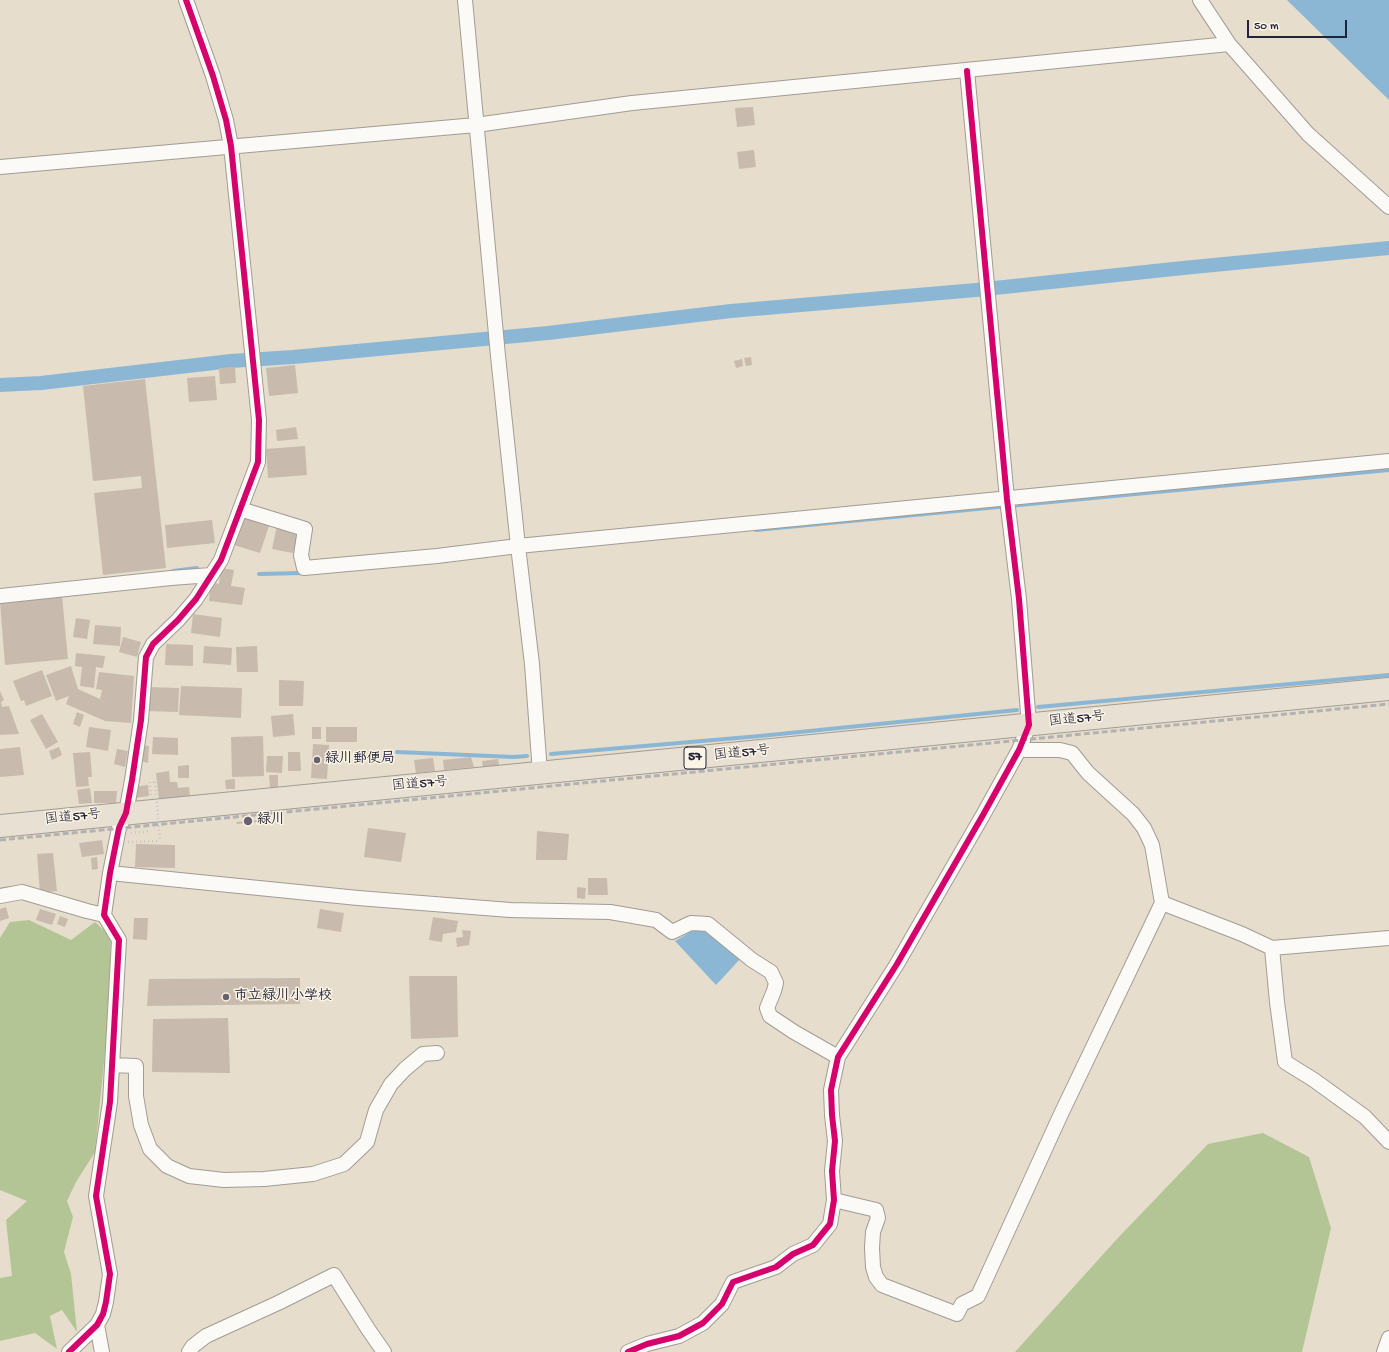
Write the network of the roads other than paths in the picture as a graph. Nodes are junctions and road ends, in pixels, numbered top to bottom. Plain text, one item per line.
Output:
1 (186, 0) edge
2 (465, 0) edge
3 (1200, 0) edge
4 (1228, 44) junction
5 (967, 71) junction
6 (476, 125) junction
7 (231, 146) junction
8 (0, 167) edge
9 (1389, 206) edge
10 (1389, 460) edge
11 (1007, 499) junction
12 (240, 509) junction
13 (518, 546) junction
14 (210, 575) junction
15 (0, 596) edge
16 (1389, 689) edge
17 (1029, 725) junction
18 (1019, 750) junction
19 (540, 774) junction
20 (126, 813) junction
21 (0, 826) edge
22 (110, 873) junction
23 (0, 896) edge
24 (1162, 903) junction
25 (104, 915) junction
26 (1389, 938) edge
27 (1272, 948) junction
28 (437, 1053) dead end
29 (838, 1057) junction
30 (112, 1065) junction
31 (1389, 1142) edge
32 (834, 1200) junction
33 (97, 1325) junction
34 (1389, 1338) edge
35 (69, 1352) edge
36 (102, 1352) edge
37 (189, 1352) edge
38 (384, 1352) edge
39 (628, 1352) edge
40 (1384, 1352) edge

1 - 7 street
2 - 6 street
3 - 4 street
4 - 5 street
4 - 9 street
5 - 6 street
5 - 11 street
6 - 7 street
6 - 13 street
7 - 8 street
7 - 12 street
10 - 11 street
11 - 13 street
11 - 17 street
12 - 13 street
12 - 14 street
13 - 19 street
14 - 15 street
14 - 20 street
16 - 17 highway, 国道57号 / 57
17 - 18 street
17 - 19 highway, 国道57号 / 57
18 - 24 street
18 - 29 street
19 - 20 highway, 国道57号 / 57
20 - 21 highway, 国道57号 / 57
20 - 22 street
22 - 25 street
22 - 29 street
23 - 25 street
24 - 27 street
24 - 32 street
25 - 30 street
26 - 27 street
27 - 31 street
28 - 30 street
29 - 32 street
30 - 33 street
32 - 39 street
33 - 35 street
33 - 36 street
34 - 40 street
37 - 38 street

